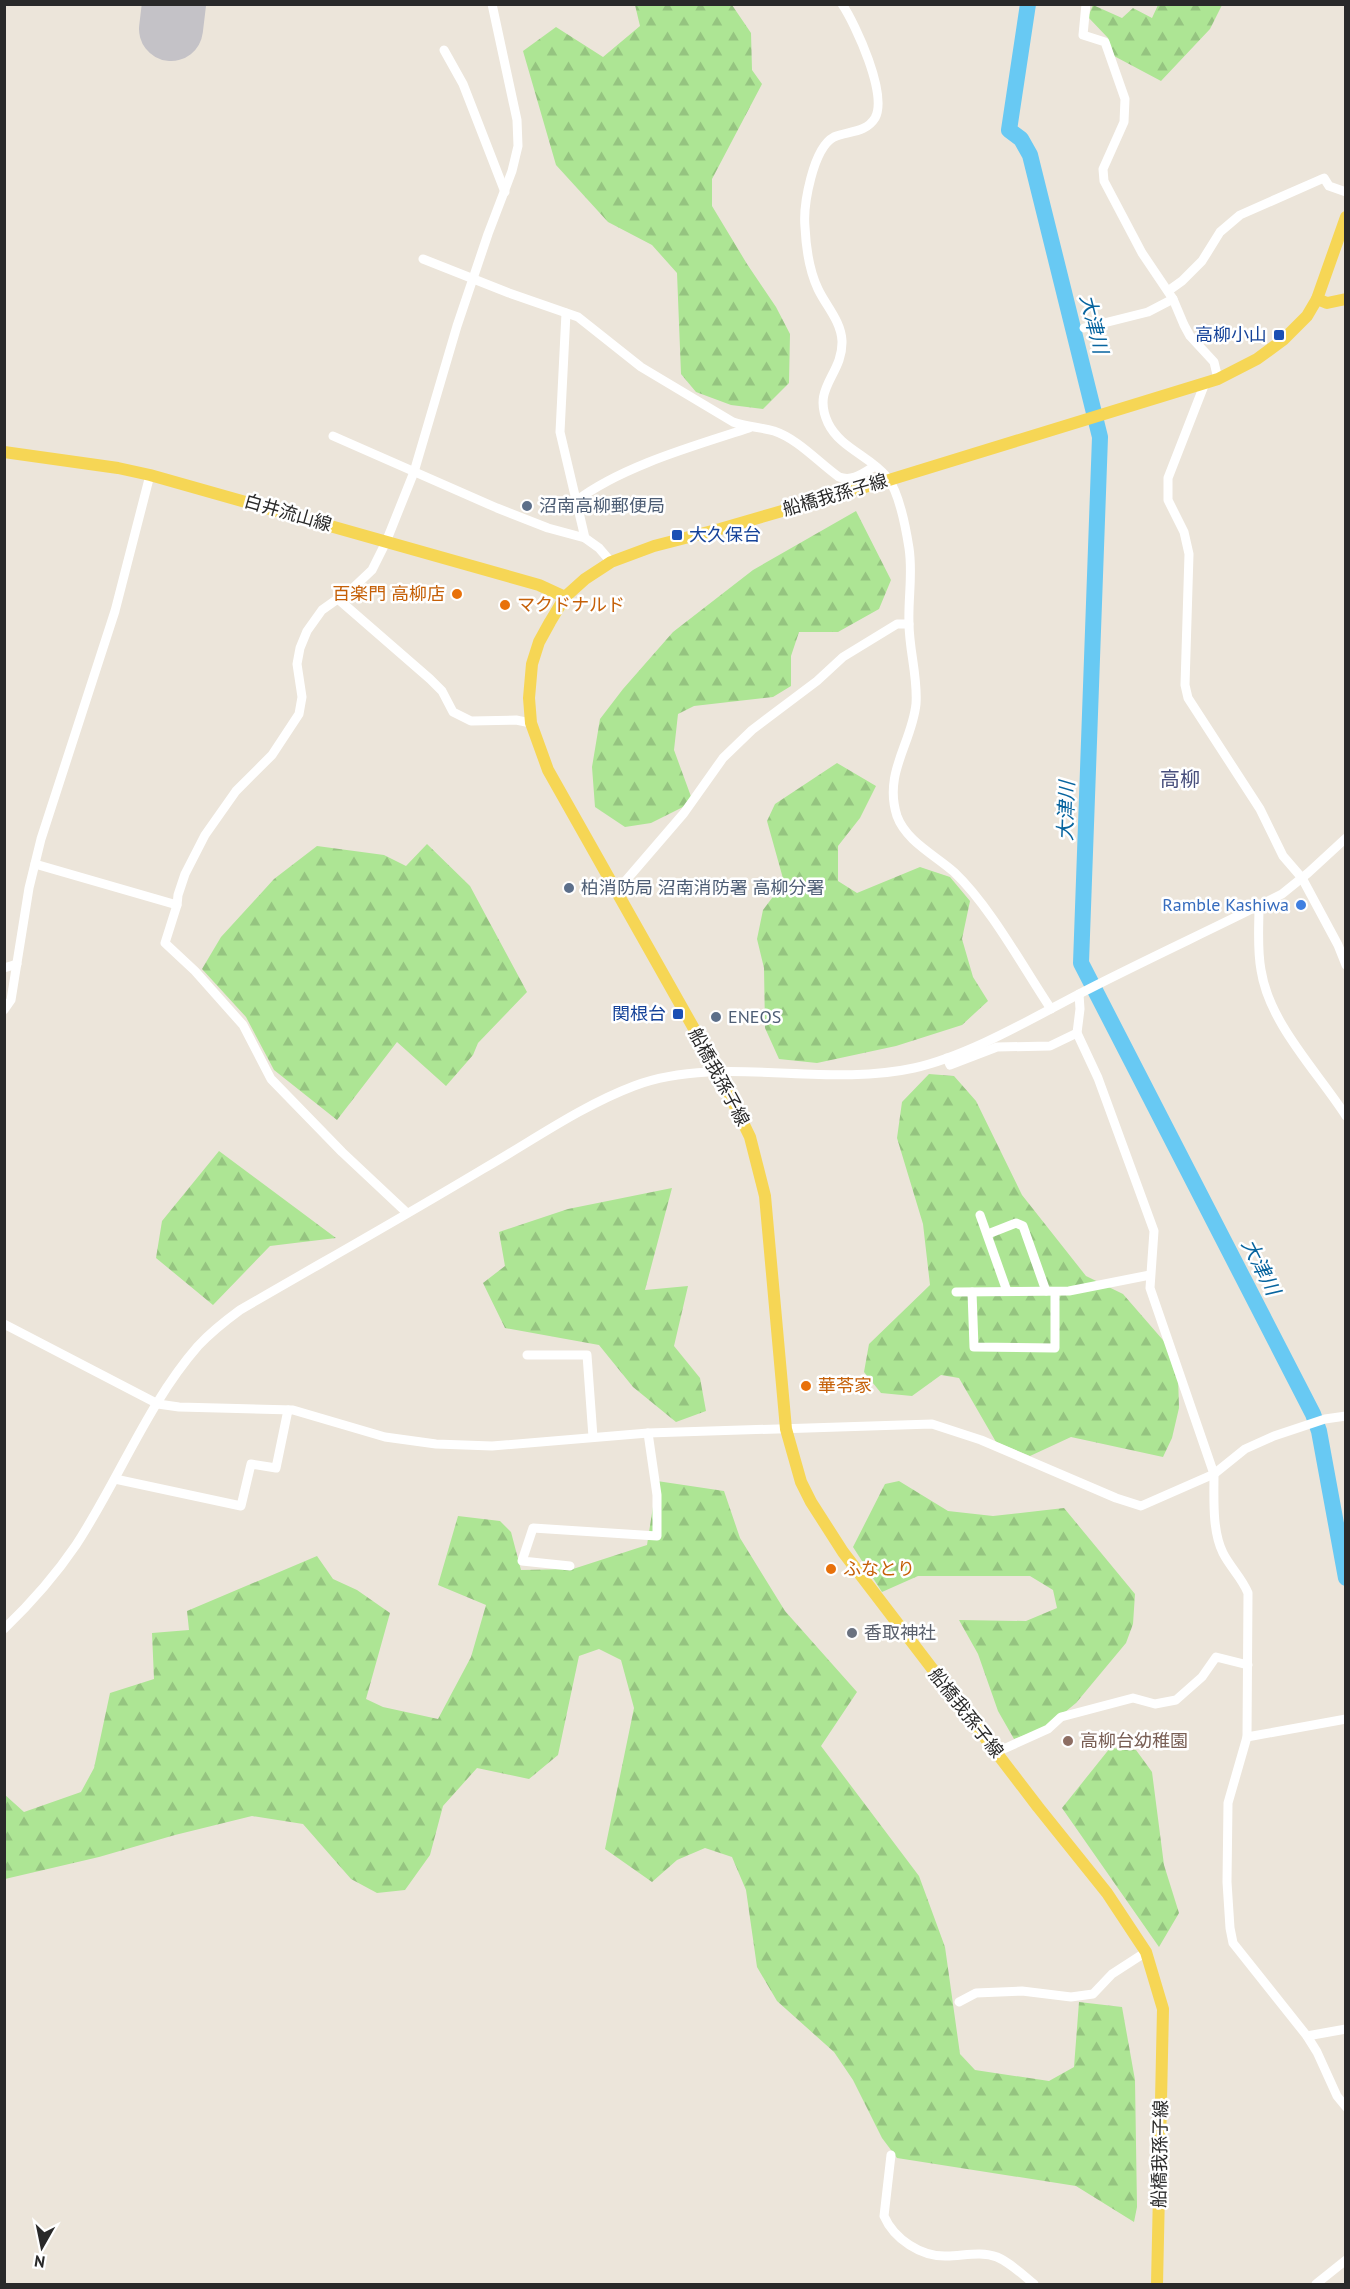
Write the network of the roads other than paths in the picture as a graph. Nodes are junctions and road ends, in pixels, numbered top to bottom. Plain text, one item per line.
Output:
1 (492, 4) edge
2 (842, 4) edge
3 (1086, 4) edge
4 (444, 50) dead end
5 (505, 192) junction
6 (1346, 192) edge
7 (1346, 217) edge
8 (423, 259) dead end
9 (472, 278) junction
10 (1170, 295) junction
11 (1317, 299) junction
12 (1346, 299) edge
13 (566, 313) junction
14 (1084, 328) dead end
15 (1218, 379) junction
16 (1205, 384) junction
17 (749, 428) junction
18 (333, 436) dead end
19 (4, 452) edge
20 (875, 466) junction
21 (414, 472) junction
22 (150, 475) junction
23 (889, 480) junction
24 (576, 501) junction
25 (585, 538) junction
26 (386, 542) junction
27 (611, 562) junction
28 (565, 597) junction
29 (339, 599) junction
30 (909, 624) junction
31 (531, 723) junction
32 (1346, 838) edge
33 (35, 864) junction
34 (1302, 878) junction
35 (616, 892) junction
36 (177, 905) junction
37 (1259, 905) junction
38 (17, 964) junction
39 (1346, 965) edge
40 (4, 968) edge
41 (1081, 993) junction
42 (1051, 1009) junction
43 (4, 1010) edge
44 (1077, 1033) junction
45 (947, 1058) junction
46 (719, 1073) junction
47 (1346, 1116) edge
48 (407, 1213) junction
49 (980, 1215) dead end
50 (988, 1234) junction
51 (1150, 1275) junction
52 (1007, 1291) junction
53 (1050, 1291) junction
54 (956, 1292) dead end
55 (972, 1292) junction
56 (4, 1324) edge
57 (527, 1355) dead end
58 (158, 1404) junction
59 (288, 1410) junction
60 (1346, 1416) edge
61 (786, 1429) junction
62 (648, 1432) junction
63 (593, 1437) junction
64 (1214, 1474) junction
65 (115, 1479) junction
66 (570, 1566) dead end
67 (4, 1629) edge
68 (1248, 1665) junction
69 (1346, 1719) edge
70 (1247, 1737) junction
71 (997, 1752) junction
72 (1146, 1952) junction
73 (959, 2002) dead end
74 (1346, 2029) edge
75 (1307, 2036) junction
76 (1346, 2107) edge
77 (891, 2155) dead end
78 (1346, 2260) edge
79 (1034, 2284) edge
80 (1157, 2284) edge
81 (1316, 2284) edge

1 - 5 street
2 - 20 street
3 - 10 street
4 - 5 street
5 - 9 street
6 - 10 street
7 - 11 main road, 船橋我孫子線
8 - 9 street
9 - 13 street
9 - 21 street
10 - 14 street
10 - 15 street
11 - 12 main road
11 - 15 main road, 船橋我孫子線
13 - 17 street
13 - 24 street
15 - 16 main road, 船橋我孫子線
16 - 23 main road, 船橋我孫子線
16 - 34 street
17 - 20 street
17 - 24 street
18 - 21 street
19 - 22 main road, 白井流山線
20 - 23 street
21 - 25 street
21 - 26 street
22 - 26 main road, 白井流山線
22 - 33 street
23 - 27 main road, 船橋我孫子線
23 - 30 street
24 - 25 street
25 - 27 street
26 - 28 main road, 白井流山線
26 - 29 street
27 - 28 main road, 船橋我孫子線
28 - 31 main road, 船橋我孫子線
29 - 31 street
29 - 36 street
30 - 35 street
30 - 42 street
31 - 35 main road, 船橋我孫子線
32 - 34 street
33 - 36 street
33 - 38 street
34 - 37 street
34 - 39 street
35 - 46 main road, 船橋我孫子線
36 - 48 street
37 - 41 street
37 - 47 street
38 - 40 street
38 - 43 street
41 - 42 street
41 - 44 street
42 - 45 street
44 - 45 street
44 - 51 street
45 - 46 street
46 - 48 street
46 - 61 main road, 船橋我孫子線
48 - 58 street
49 - 50 street
50 - 52 street
50 - 53 street
51 - 53 street
51 - 64 street
52 - 53 street
52 - 55 street
53 - 55 street
54 - 55 street
56 - 58 street
57 - 63 street
58 - 59 street
58 - 65 street
59 - 63 street
59 - 65 street
60 - 64 street
61 - 62 street
61 - 64 street
61 - 71 main road, 船橋我孫子線
62 - 63 street
62 - 66 street
64 - 68 street
65 - 67 street
68 - 70 street
68 - 71 street
69 - 70 street
70 - 75 street
71 - 72 main road, 船橋我孫子線
72 - 73 street
72 - 80 main road, 船橋我孫子線
74 - 75 street
75 - 76 street
77 - 79 street
78 - 81 street

